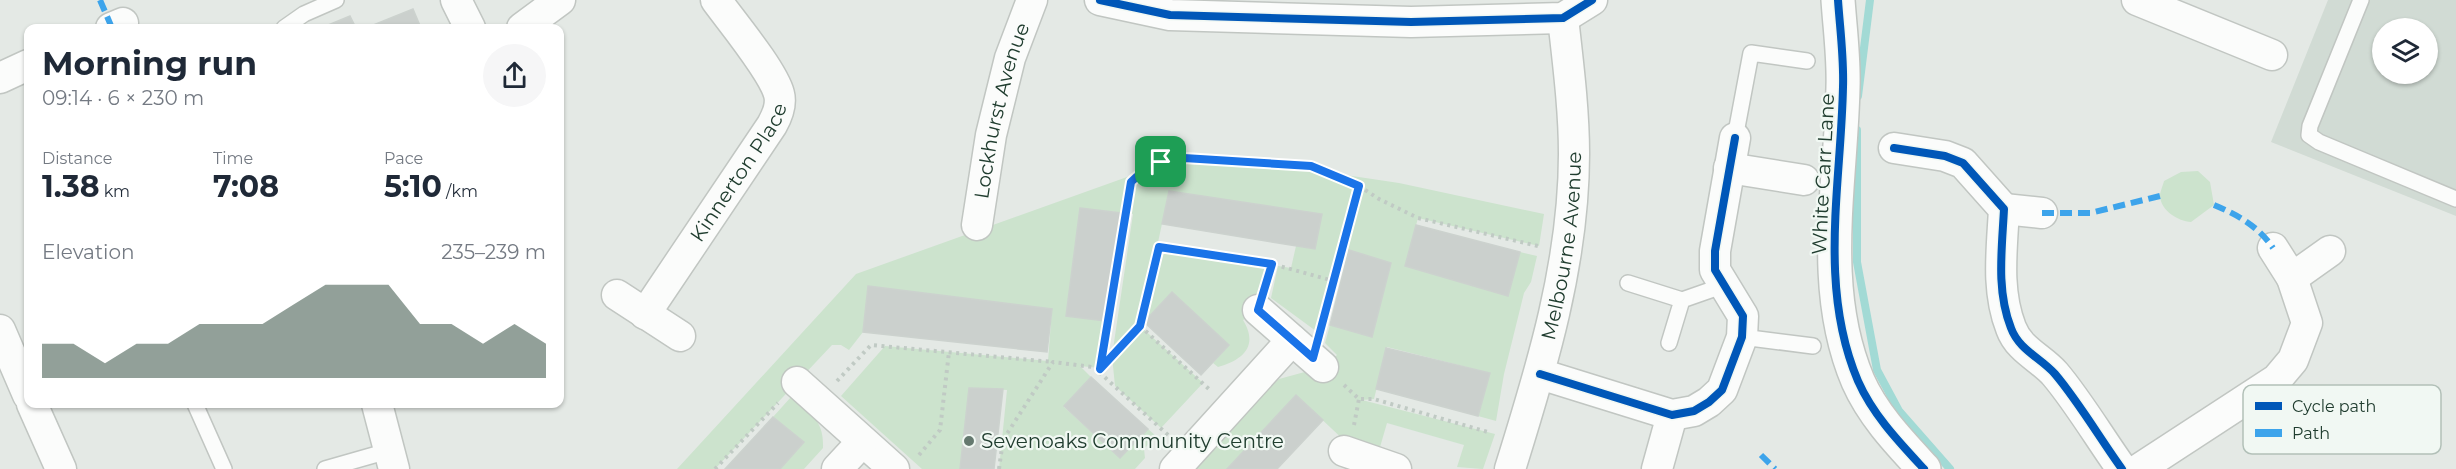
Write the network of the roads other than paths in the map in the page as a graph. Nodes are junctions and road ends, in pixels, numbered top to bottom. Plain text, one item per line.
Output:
1 (336, 0) edge
2 (456, 0) edge
3 (560, 0) edge
4 (716, 0) edge
5 (1032, 0) edge
6 (1101, 0) edge
7 (1592, 0) edge
8 (1838, 0) edge
9 (2137, 0) edge
10 (2361, 0) edge
11 (300, 7) edge
12 (2186, 9) edge
13 (1412, 11) edge
14 (1563, 18) junction
15 (287, 24) edge
16 (468, 24) edge
17 (527, 24) edge
18 (2272, 55) dead end
19 (1807, 61) dead end
20 (24, 67) edge
21 (0, 78) edge
22 (1735, 138) joint
23 (1894, 148) dead end
24 (1729, 168) junction
25 (1804, 180) dead end
26 (2456, 199) edge
27 (2004, 209) junction
28 (2042, 213) dead end
29 (977, 225) dead end
30 (2273, 248) dead end
31 (2330, 251) dead end
32 (2292, 278) junction
33 (1628, 283) dead end
34 (1722, 285) junction
35 (617, 295) dead end
36 (1682, 300) junction
37 (1258, 310) road end
38 (645, 314) junction
39 (0, 330) edge
40 (680, 336) dead end
41 (1742, 337) junction
42 (1669, 343) dead end
43 (1813, 346) dead end
44 (1540, 374) junction
45 (24, 385) edge
46 (2268, 385) edge
47 (807, 392) road end
48 (2243, 401) edge
49 (34, 408) edge
50 (197, 408) edge
51 (378, 408) edge
52 (1672, 415) junction
53 (862, 442) junction
54 (1344, 451) dead end
55 (391, 460) edge
56 (1181, 461) edge
57 (904, 465) edge
58 (62, 469) edge
59 (224, 469) edge
60 (325, 469) edge
61 (837, 469) edge
62 (1396, 469) edge
63 (1510, 469) edge
64 (1658, 469) edge
65 (1924, 469) edge
66 (2122, 469) edge
67 (2139, 469) edge

1 - 11 lane
2 - 16 street
3 - 17 street
4 - 38 street, Kinnerton Place
5 - 29 street, Lockhurst Avenue
6 - 13 street
7 - 14 street
8 - 65 street, White Carr Lane
9 - 12 street
10 - 26 lane
11 - 15 lane
12 - 18 street
13 - 14 street
14 - 44 street, Melbourne Avenue
19 - 22 lane
20 - 21 street
22 - 24 street
23 - 27 street
24 - 25 street
24 - 34 street
27 - 28 street
27 - 66 street
30 - 32 street
31 - 32 street
32 - 46 street
33 - 36 lane
34 - 36 lane
34 - 41 street
35 - 38 street
36 - 42 lane
37 - 56 street
38 - 40 street
39 - 45 street
41 - 43 lane
41 - 52 street
44 - 52 street
44 - 63 street, Melbourne Avenue
47 - 53 street
48 - 67 street
49 - 58 street
50 - 59 lane
51 - 55 street
52 - 64 street
53 - 57 street
53 - 61 street
54 - 62 street
55 - 60 lane

